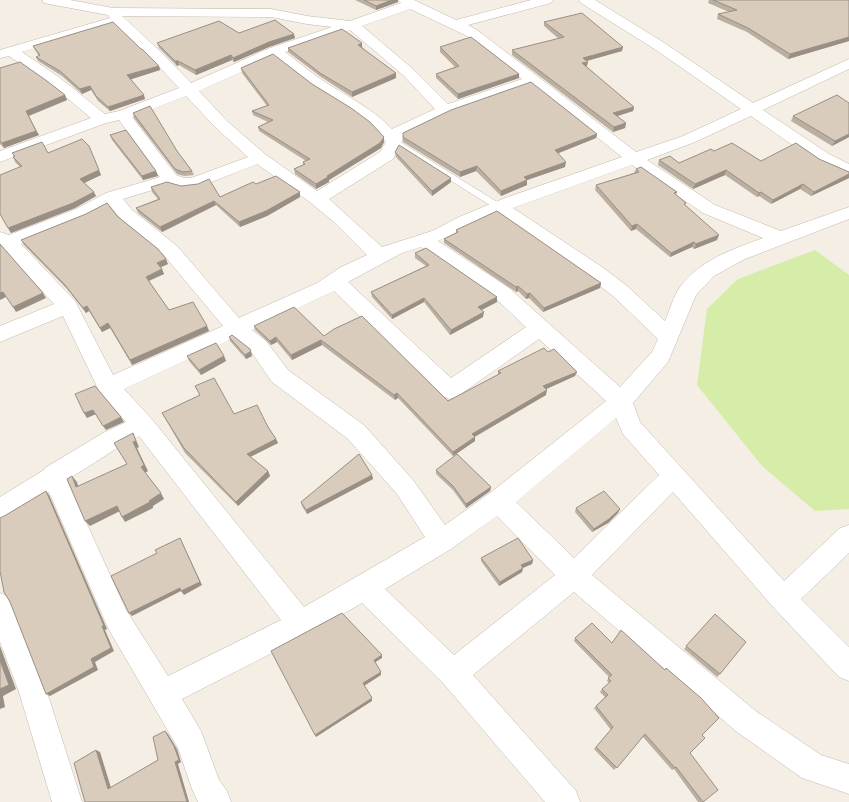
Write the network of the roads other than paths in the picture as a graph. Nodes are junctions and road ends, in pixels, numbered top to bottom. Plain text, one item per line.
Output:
1 (49, 0) edge
2 (546, 0) edge
3 (586, 0) edge
4 (408, 2) edge
5 (115, 16) junction
6 (457, 24) junction
7 (353, 25) junction
8 (275, 51) junction
9 (6, 52) edge
10 (849, 63) edge
11 (532, 80) junction
12 (189, 90) junction
13 (752, 109) junction
14 (445, 110) junction
15 (123, 115) junction
16 (102, 119) junction
17 (394, 142) junction
18 (0, 158) edge
19 (259, 158) junction
20 (635, 159) junction
21 (849, 171) edge
22 (170, 179) junction
23 (112, 197) junction
24 (317, 199) junction
25 (499, 207) junction
26 (849, 213) edge
27 (780, 238) junction
28 (4, 240) edge
29 (423, 240) junction
30 (381, 257) junction
31 (335, 281) junction
32 (68, 306) junction
33 (236, 328) junction
34 (540, 328) junction
35 (0, 334) edge
36 (669, 338) junction
37 (108, 387) junction
38 (621, 401) junction
39 (142, 424) junction
40 (53, 475) junction
41 (674, 475) junction
42 (499, 501) junction
43 (0, 510) edge
44 (849, 536) edge
45 (442, 541) junction
46 (574, 576) junction
47 (364, 587) junction
48 (783, 599) junction
49 (0, 606) edge
50 (301, 624) junction
51 (849, 667) edge
52 (453, 673) junction
53 (163, 694) junction
54 (849, 779) edge
55 (67, 802) edge
56 (216, 802) edge
57 (565, 802) edge

1 - 5 street
2 - 6 street
3 - 13 street
4 - 6 street
4 - 7 street
5 - 7 street
5 - 9 street
5 - 12 street
6 - 11 street
7 - 8 street
7 - 14 street
8 - 12 street
8 - 17 street
9 - 16 street
10 - 13 street
11 - 14 street
11 - 20 street
12 - 15 street
12 - 19 street
13 - 20 street
13 - 21 street
14 - 17 street
15 - 16 street
15 - 22 street
16 - 18 street
17 - 24 street
17 - 25 lane
19 - 22 street
19 - 24 street
20 - 25 street
20 - 27 street
22 - 23 street
23 - 28 street
23 - 33 street
24 - 30 street
25 - 29 street
25 - 36 street
26 - 27 street
27 - 36 street
28 - 32 street
29 - 30 street
29 - 34 street
30 - 31 street
31 - 33 street
31 - 34 street
32 - 35 street
32 - 37 street
33 - 37 street
33 - 45 street
34 - 38 street
36 - 38 street
37 - 39 street
38 - 41 street
38 - 42 street
39 - 40 street
39 - 50 street
40 - 43 street
40 - 53 street
41 - 46 street
41 - 48 street
42 - 45 street
42 - 46 street
44 - 48 street
45 - 47 street
46 - 52 street
46 - 54 street
47 - 50 street
47 - 52 street
48 - 51 street
49 - 55 street
50 - 53 street
52 - 57 street
53 - 56 street

